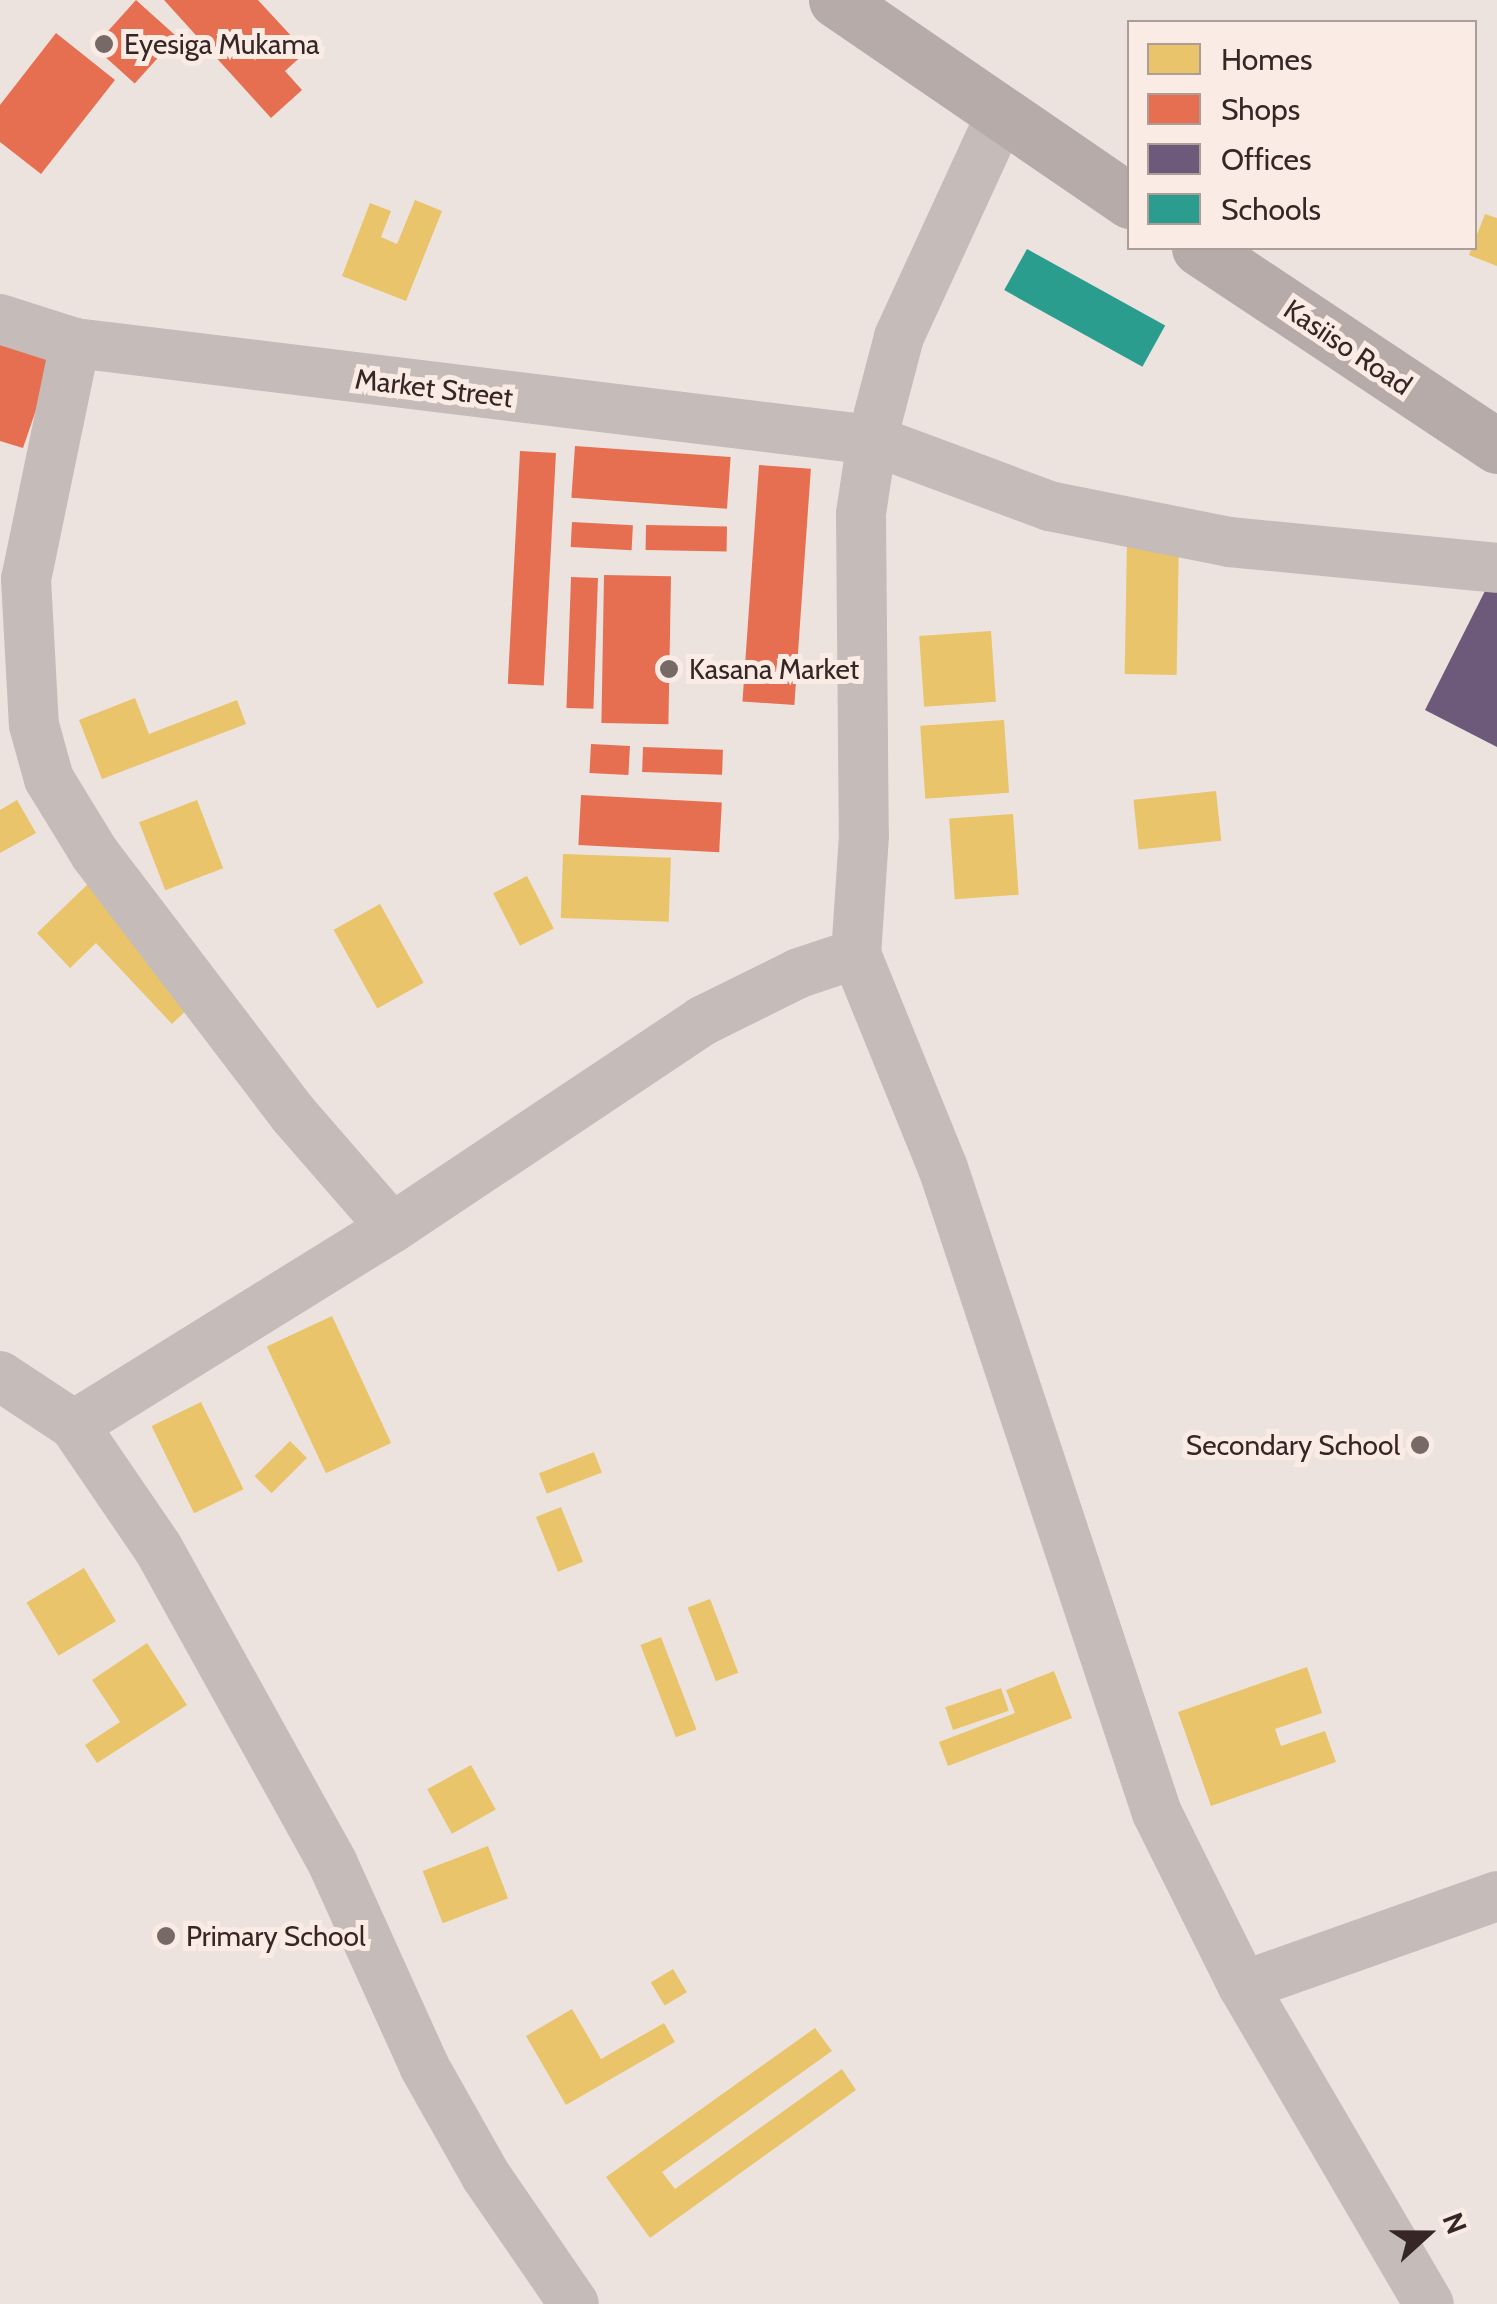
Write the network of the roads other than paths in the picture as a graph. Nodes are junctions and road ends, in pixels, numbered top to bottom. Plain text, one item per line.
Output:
1 (836, 0) edge
2 (1001, 116) junction
3 (1127, 199) edge
4 (1203, 250) edge
5 (0, 319) edge
6 (75, 343) junction
7 (872, 440) junction
8 (1497, 446) edge
9 (1497, 568) edge
10 (17, 711) edge
11 (856, 954) junction
12 (392, 1228) junction
13 (0, 1376) edge
14 (74, 1425) junction
15 (1497, 1896) edge
16 (1243, 1986) junction
17 (571, 2303) edge
18 (1430, 2304) edge

1 - 2 main road
2 - 3 main road
2 - 7 street
4 - 8 main road, Kasiiso Road
5 - 6 street, Market Street
6 - 7 street, Market Street
6 - 10 street
7 - 9 street, Market Street
7 - 11 street
10 - 12 street
11 - 12 street
11 - 16 street
12 - 14 street
13 - 14 street
14 - 17 street
15 - 16 street
16 - 18 street

